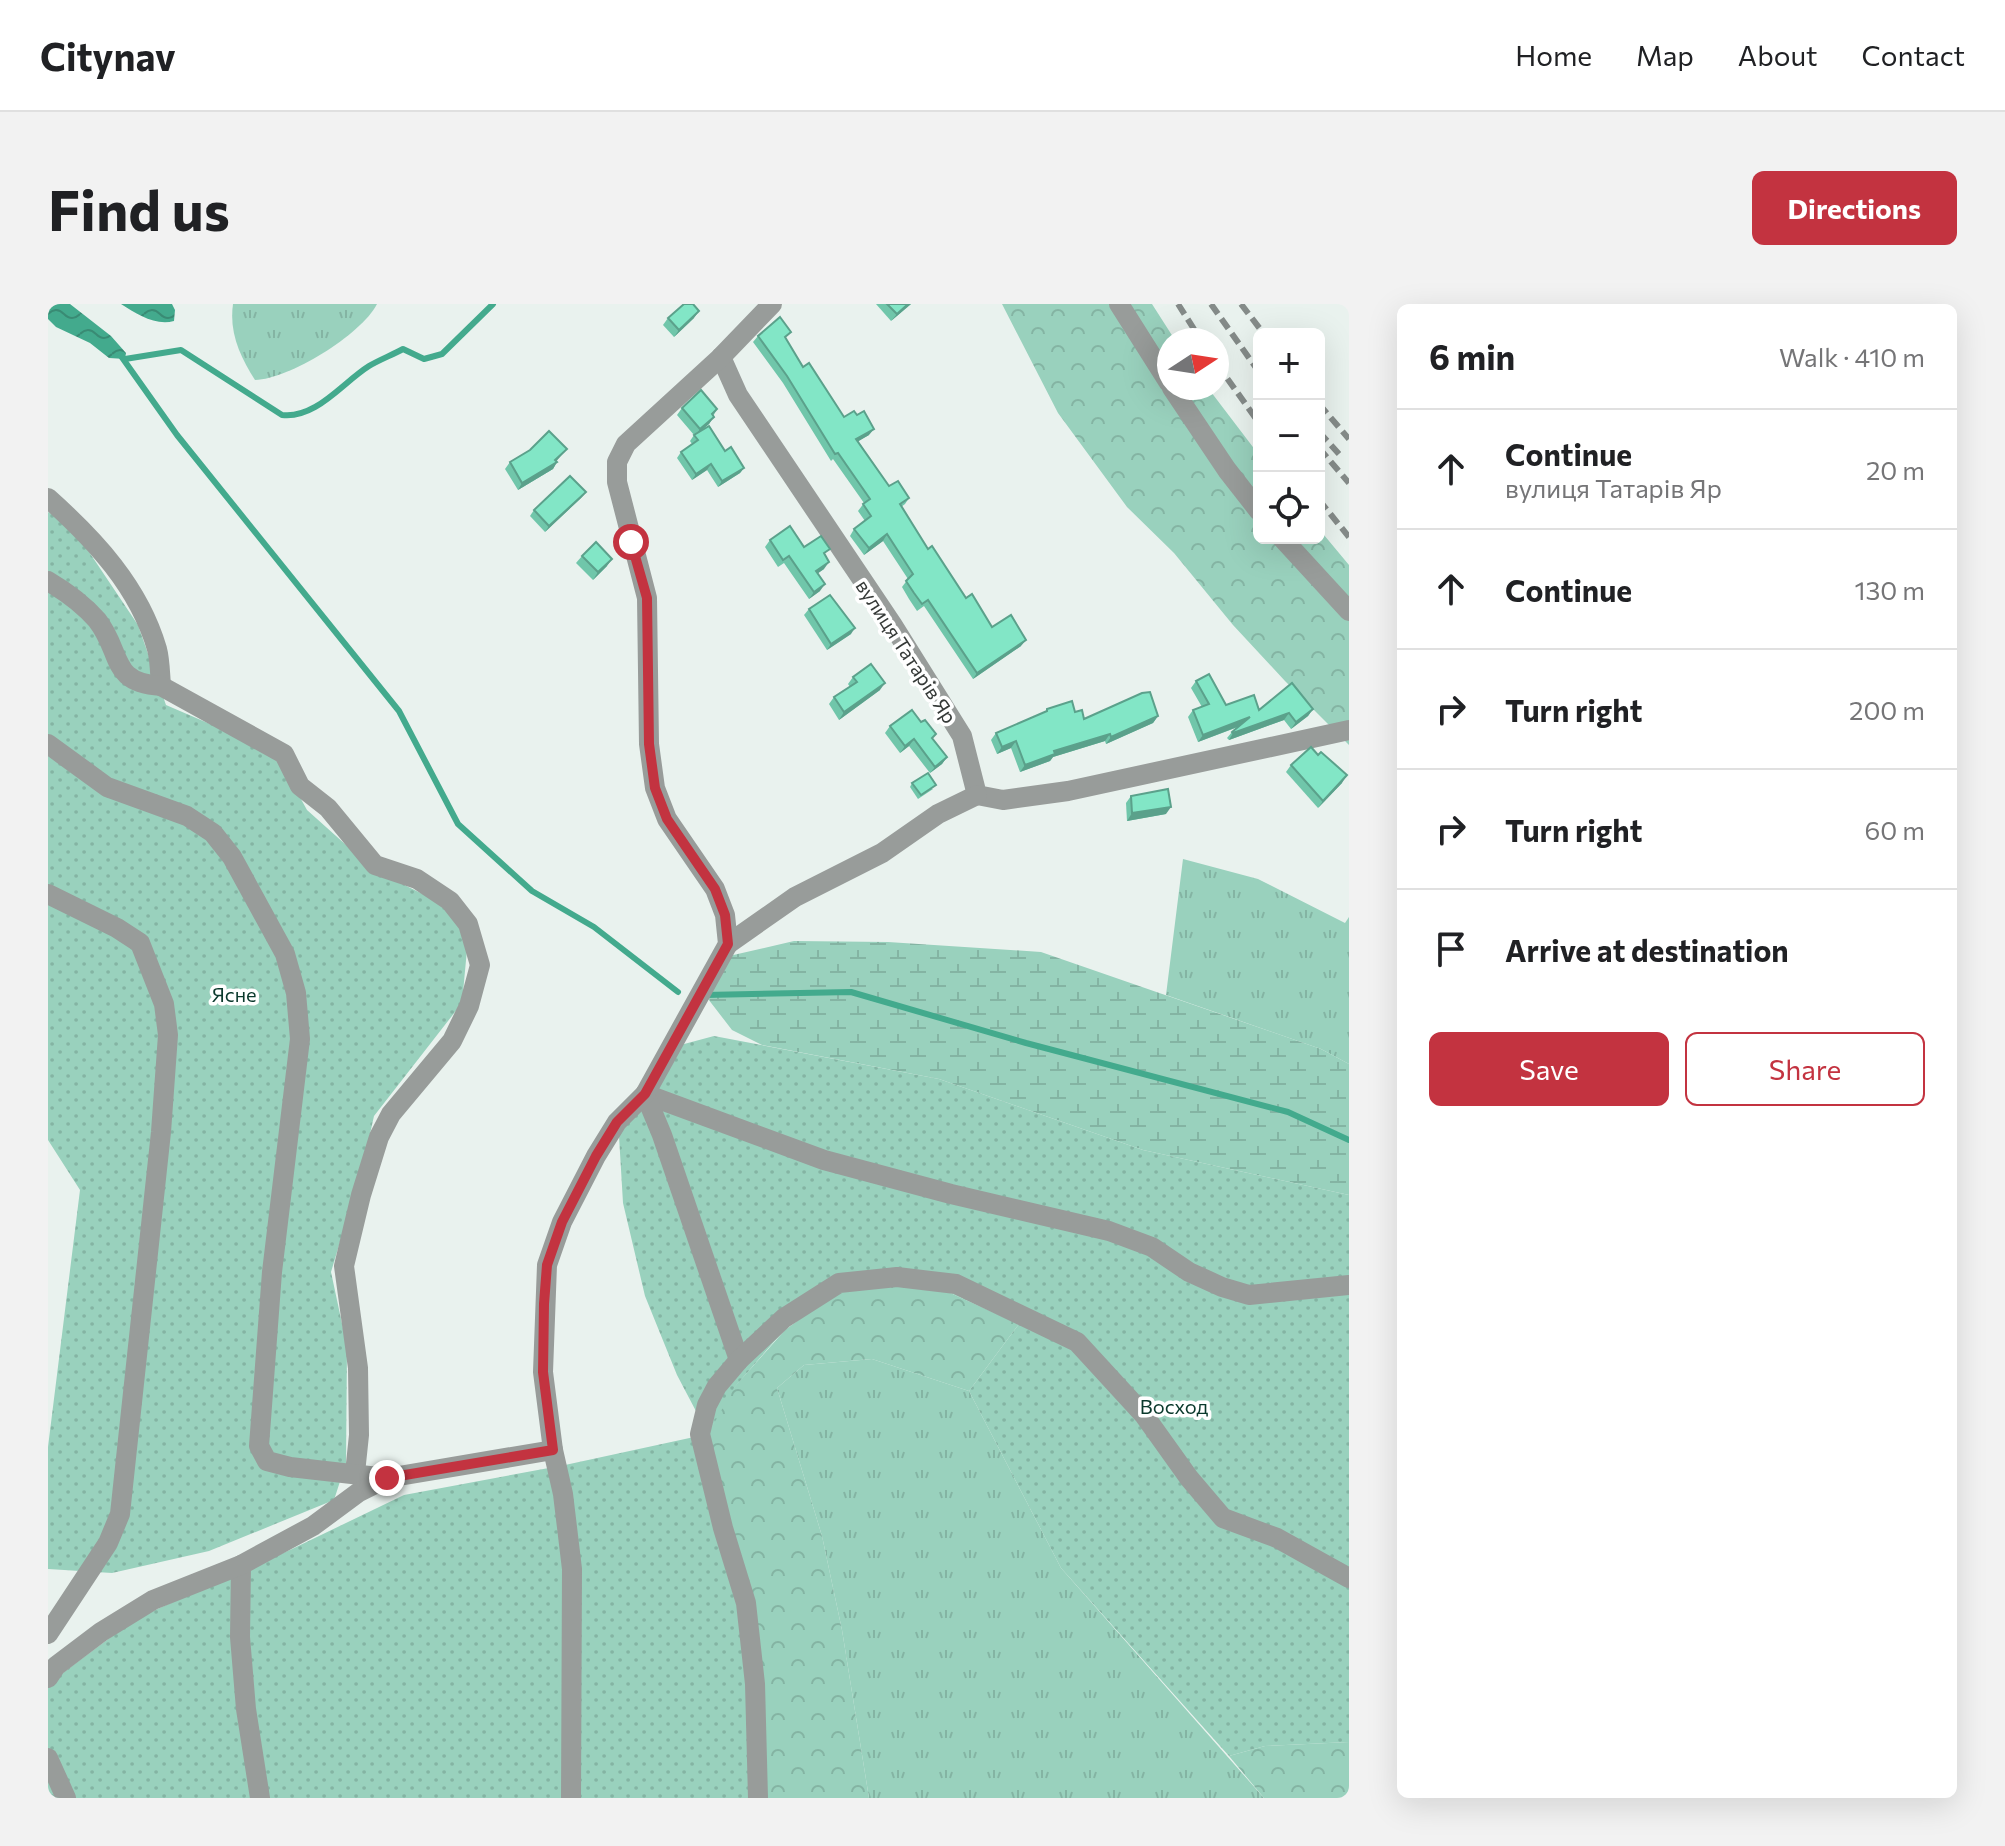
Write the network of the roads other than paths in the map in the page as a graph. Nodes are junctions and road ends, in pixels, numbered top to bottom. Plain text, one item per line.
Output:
1 (772, 304) edge
2 (1119, 304) edge
3 (721, 357) junction
4 (1157, 364) edge
5 (1180, 400) edge
6 (48, 498) edge
7 (1253, 503) edge
8 (1288, 544) edge
9 (48, 581) edge
10 (1349, 611) edge
11 (161, 686) junction
12 (1349, 730) edge
13 (48, 744) edge
14 (977, 795) junction
15 (48, 894) edge
16 (728, 944) junction
17 (645, 1094) junction
18 (1349, 1285) edge
19 (739, 1360) junction
20 (553, 1450) junction
21 (355, 1473) junction
22 (387, 1478) junction
23 (241, 1565) junction
24 (1349, 1578) edge
25 (48, 1634) edge
26 (48, 1678) edge
27 (48, 1758) edge
28 (66, 1798) edge
29 (260, 1798) edge
30 (571, 1798) edge
31 (758, 1798) edge

1 - 3 street
2 - 4 street
3 - 14 street, вулиця Татарів Яр
3 - 16 street
5 - 7 street
6 - 11 street
8 - 10 street
9 - 11 street
11 - 21 street
12 - 14 street
13 - 21 street
14 - 16 street
15 - 25 street
16 - 17 street
17 - 18 street
17 - 19 street
17 - 20 street
19 - 24 street
19 - 31 street
20 - 22 street
20 - 30 street
21 - 22 street
22 - 23 street
23 - 26 street
23 - 29 street
27 - 28 street

